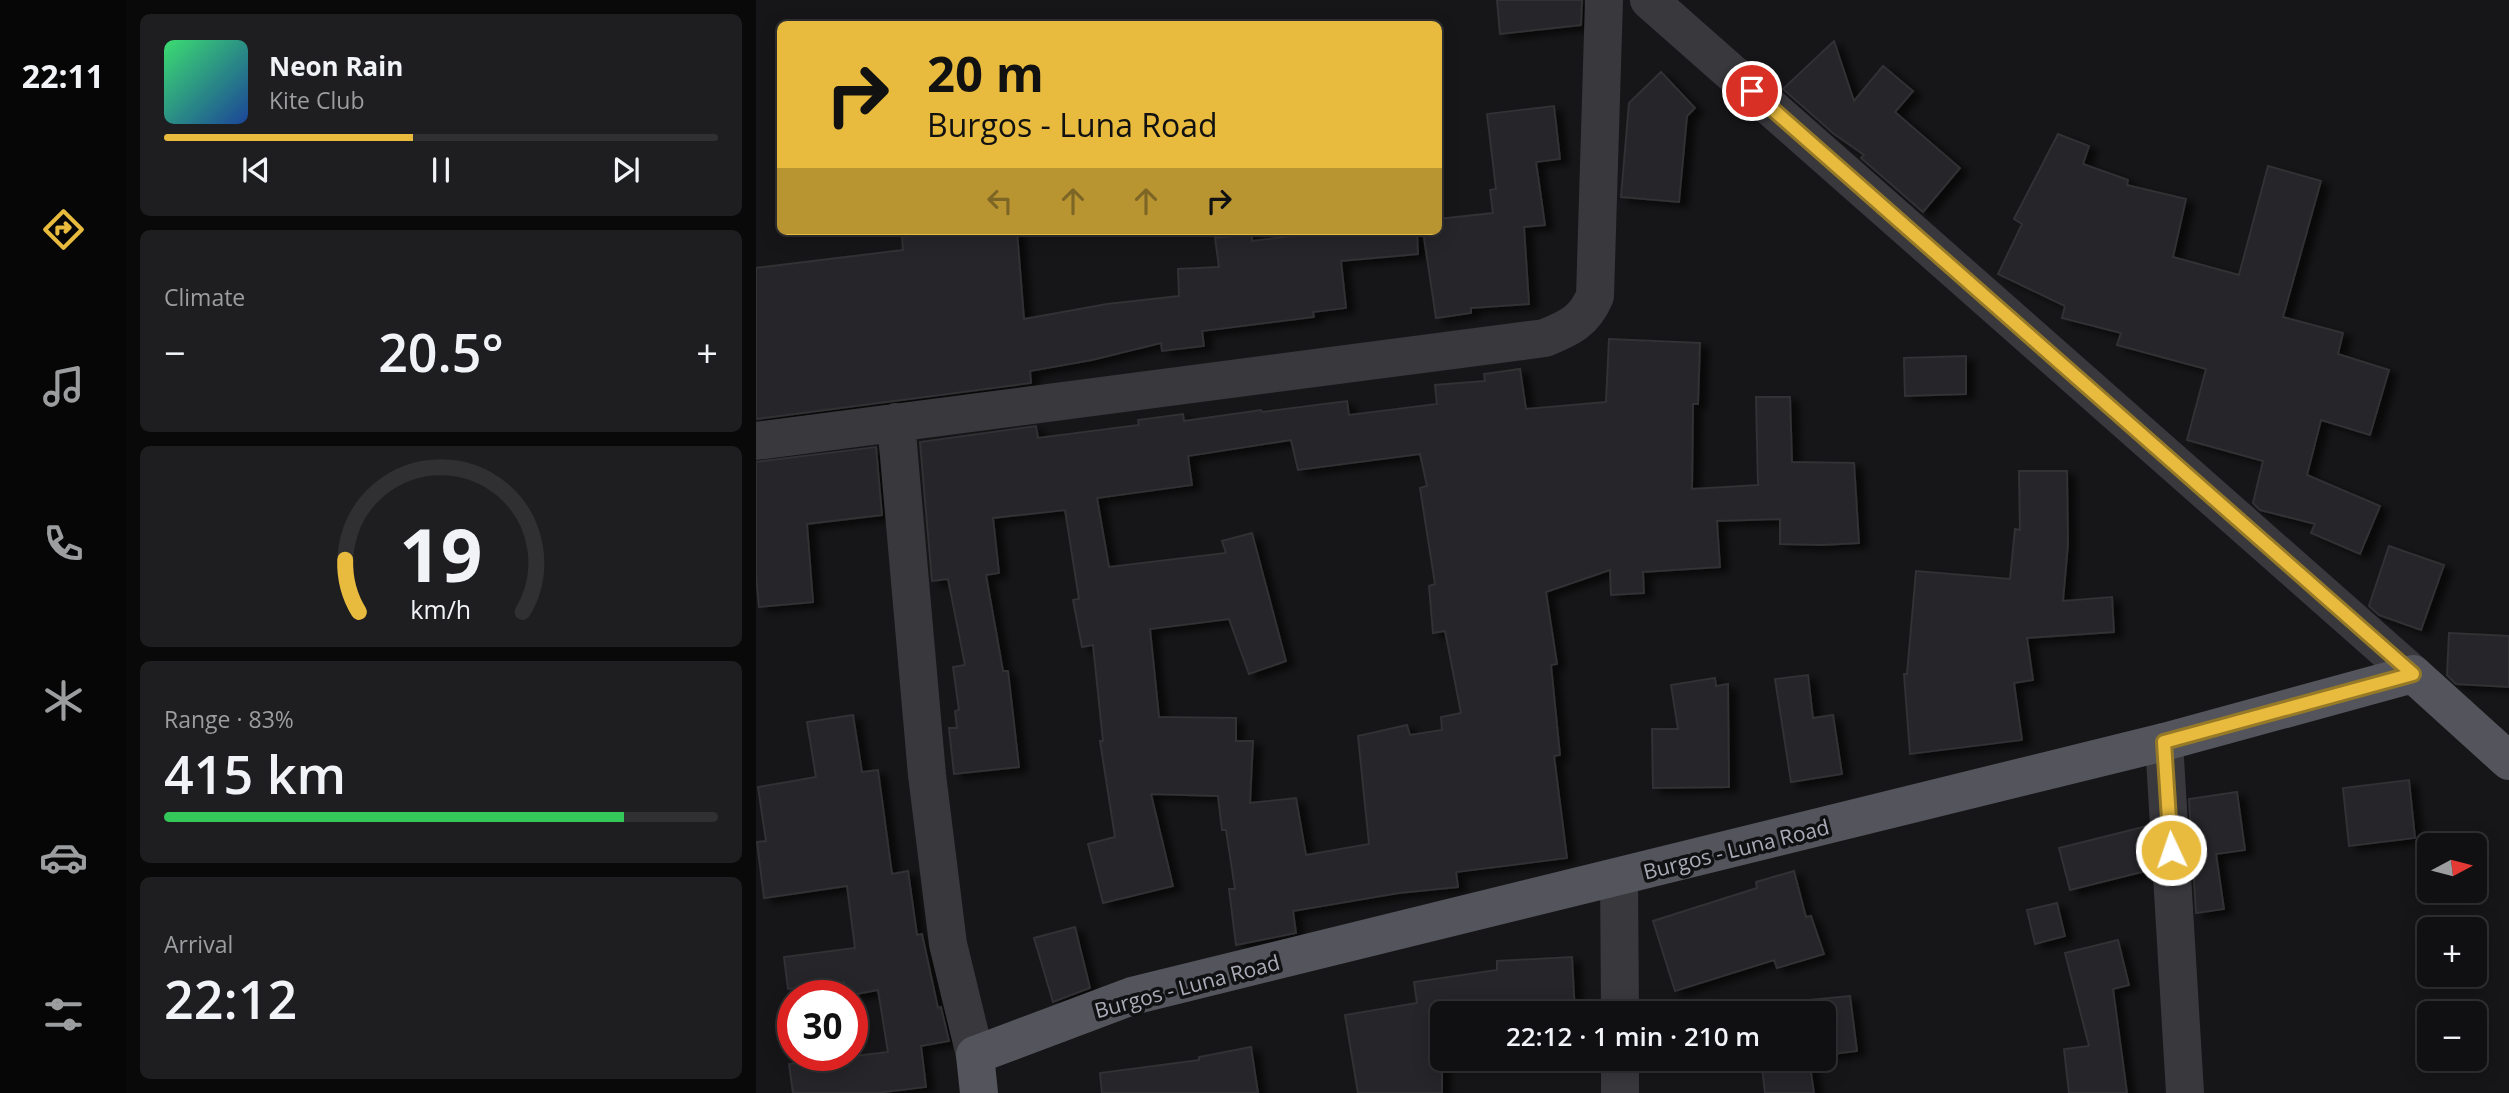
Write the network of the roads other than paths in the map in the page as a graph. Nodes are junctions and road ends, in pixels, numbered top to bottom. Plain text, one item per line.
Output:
1 (1604, 0) edge
2 (1648, 0) edge
3 (896, 422) junction
4 (756, 441) edge
5 (2413, 674) junction
6 (2164, 742) junction
7 (2509, 761) edge
8 (1619, 878) junction
9 (1620, 1001) edge
10 (975, 1055) junction
11 (1620, 1071) edge
12 (979, 1093) edge
13 (1620, 1093) edge
14 (2185, 1093) edge

1 - 3 street
2 - 5 street
3 - 4 street
3 - 10 street
5 - 6 main road, Burgos - Luna Road
5 - 7 main road
6 - 8 main road, Burgos - Luna Road
6 - 14 street
8 - 9 street
8 - 10 main road, Burgos - Luna Road
10 - 12 main road
11 - 13 street

